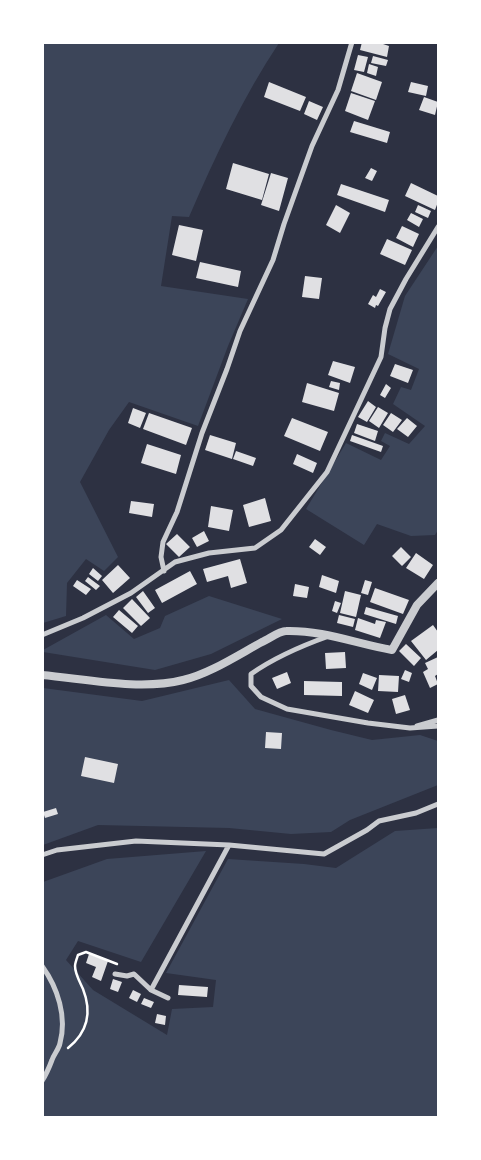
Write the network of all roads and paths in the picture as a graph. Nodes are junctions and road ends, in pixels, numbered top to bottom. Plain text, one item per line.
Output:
1 (352, 42) edge
2 (438, 227) edge
3 (164, 571) junction
4 (438, 583) edge
5 (42, 635) edge
6 (329, 636) junction
7 (42, 675) edge
8 (438, 720) edge
9 (438, 726) edge
10 (410, 728) junction
11 (438, 804) edge
12 (229, 845) junction
13 (42, 855) edge
14 (42, 966) edge
15 (115, 974) joint
16 (151, 990) junction
17 (168, 998) dead end
18 (51, 1062) junction
19 (42, 1081) edge

1 - 3 street
2 - 3 street
3 - 5 street
4 - 6 street
6 - 7 street
6 - 10 street
8 - 10 street
9 - 10 street
11 - 12 street
12 - 13 street
12 - 16 street
14 - 18 street
15 - 16 street
15 - 18 path
16 - 17 street
18 - 19 street

